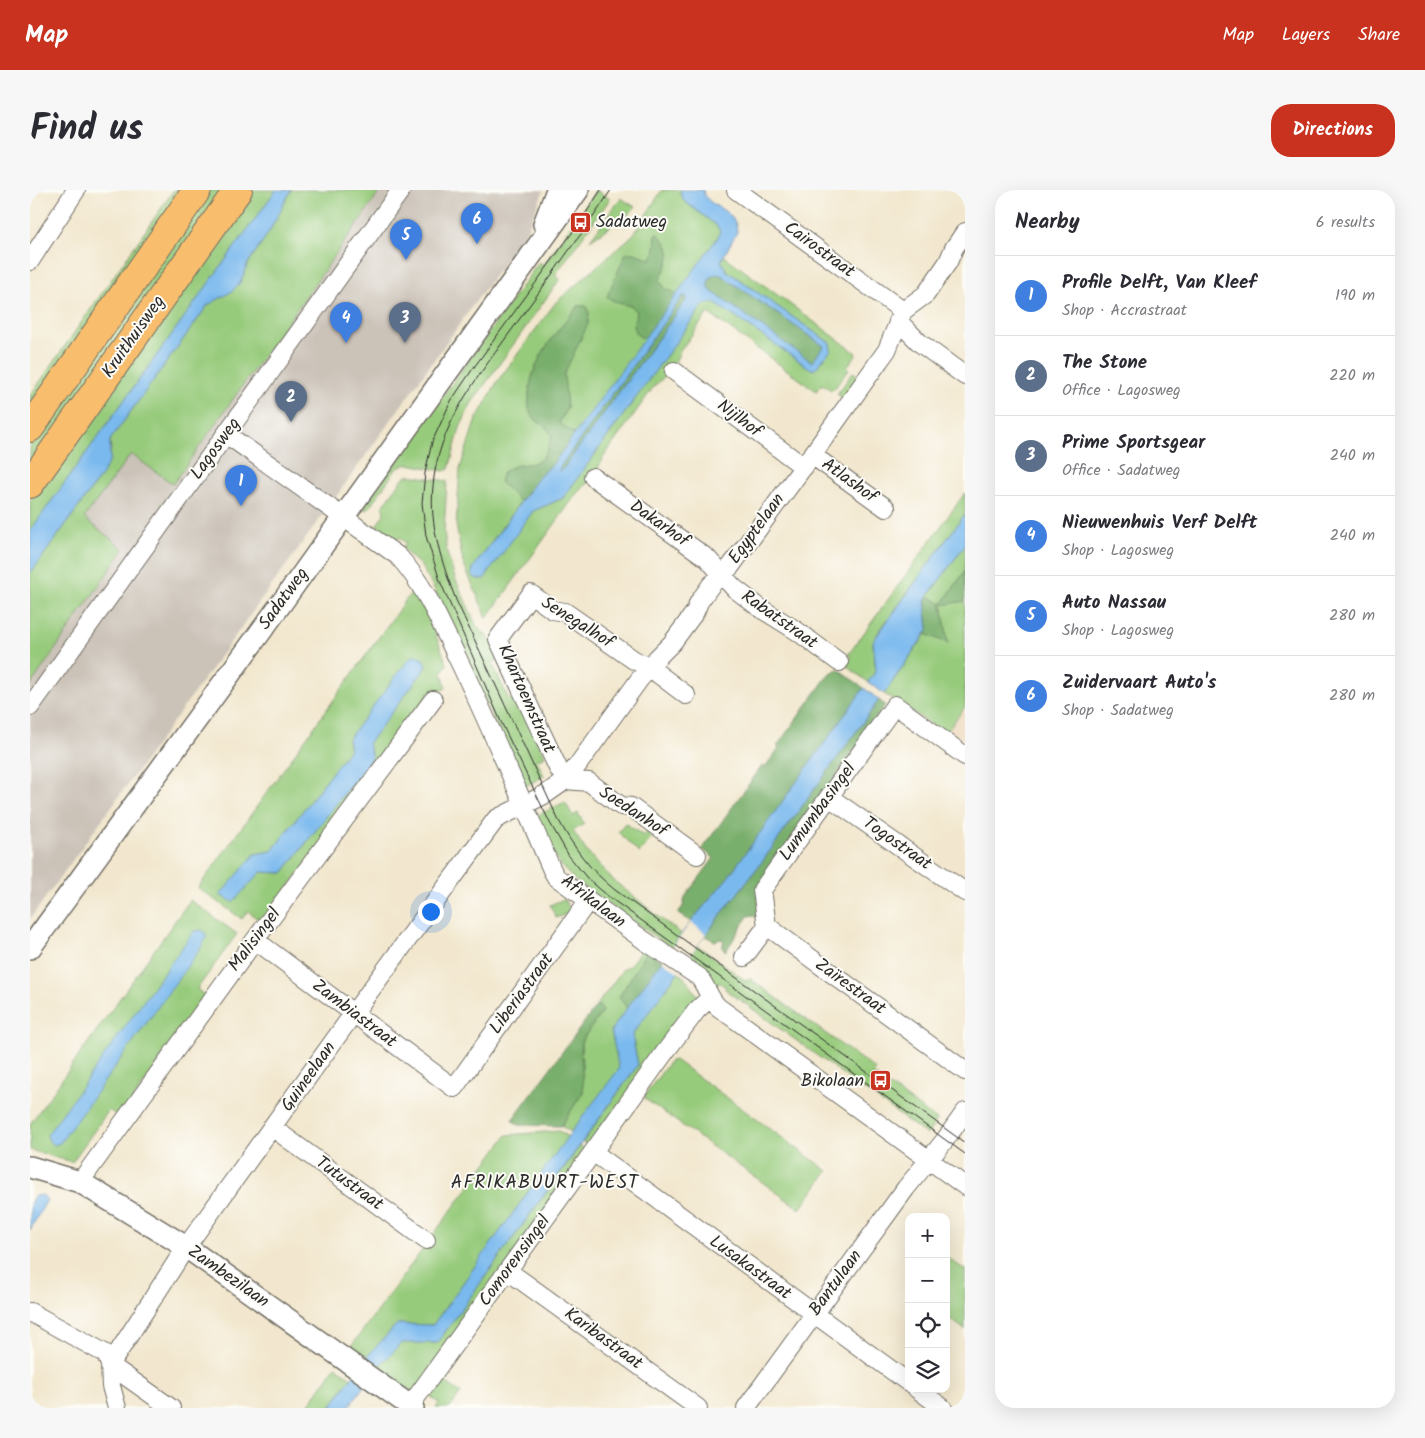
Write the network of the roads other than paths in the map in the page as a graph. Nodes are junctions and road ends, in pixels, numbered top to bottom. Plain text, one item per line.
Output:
1 (76, 190) edge
2 (197, 190) edge
3 (238, 190) edge
4 (401, 190) edge
5 (557, 190) edge
6 (578, 190) edge
7 (736, 190) edge
8 (965, 233) edge
9 (536, 248) junction
10 (30, 261) edge
11 (901, 316) junction
12 (674, 371) dead end
13 (965, 376) edge
14 (30, 428) edge
15 (226, 434) junction
16 (808, 461) junction
17 (593, 477) dead end
18 (30, 484) edge
19 (886, 508) dead end
20 (343, 517) junction
21 (722, 575) junction
22 (531, 594) joint
23 (839, 662) dead end
24 (649, 667) junction
25 (686, 695) dead end
26 (433, 700) dead end
27 (30, 707) edge
28 (965, 756) edge
29 (566, 780) junction
30 (829, 797) junction
31 (524, 805) junction
32 (697, 854) dead end
33 (965, 892) edge
34 (588, 900) junction
35 (767, 926) junction
36 (255, 940) junction
37 (30, 948) edge
38 (744, 957) dead end
39 (710, 998) junction
40 (353, 1014) junction
41 (965, 1071) edge
42 (454, 1088) joint
43 (965, 1112) edge
44 (272, 1128) junction
45 (593, 1152) junction
46 (928, 1159) junction
47 (30, 1167) edge
48 (80, 1182) junction
49 (965, 1186) edge
50 (426, 1240) dead end
51 (186, 1247) junction
52 (508, 1271) junction
53 (30, 1312) edge
54 (813, 1314) junction
55 (110, 1365) junction
56 (905, 1380) edge
57 (922, 1393) edge
58 (412, 1407) edge
59 (117, 1408) edge
60 (171, 1408) edge
61 (698, 1408) edge
62 (746, 1408) edge
63 (943, 1408) edge

1 - 10 street
2 - 14 main road, Kruithuisweg
3 - 18 main road, Kruithuisweg
4 - 15 street, Lagosweg
5 - 9 street, Sadatweg
6 - 9 street, Sadatweg
7 - 11 street, Cairostraat
8 - 11 street
9 - 20 street, Sadatweg
11 - 13 street, Cairostraat
11 - 16 street, Egyptelaan
12 - 16 street, Nijlhof
15 - 20 street, Afrikalaan
15 - 27 street, Lagosweg
16 - 19 street, Atlashof
16 - 21 street, Egyptelaan
17 - 21 street, Dakarhof
20 - 31 street, Afrikalaan
20 - 37 street, Sadatweg
21 - 23 street, Rabatstraat
21 - 24 street, Egyptelaan
22 - 24 street, Senegalhof
22 - 29 street, Khartoemstraat
24 - 25 street, Senegalhof
24 - 29 street, Egyptelaan
26 - 36 street, Malisingel
28 - 30 street, Lumumbasingel
29 - 31 street, Egyptelaan
29 - 32 street, Soedanhof
30 - 33 street, Togostraat
30 - 35 street, Lumumbasingel
31 - 34 street, Afrikalaan
31 - 40 street, Guineelaan
34 - 39 street, Afrikalaan
34 - 42 street, Liberiastraat
35 - 38 street
35 - 41 street, Zaïrestraat
36 - 40 street, Zambiastraat
36 - 48 street, Malisingel
39 - 45 street, Comorensingel
39 - 46 street, Afrikalaan
40 - 42 street, Zambiastraat
40 - 44 street, Guineelaan
43 - 46 street
44 - 50 street, Tutustraat
44 - 51 street, Guineelaan
45 - 52 street, Comorensingel
45 - 54 street, Lusakastraat
46 - 49 street, Afrikalaan
46 - 54 street, Bantulaan
47 - 48 street, Zambezilaan
48 - 51 street, Zambezilaan
51 - 55 street, Guineelaan
51 - 58 street, Zambezilaan
52 - 58 street, Comorensingel
52 - 61 street, Karibastraat
53 - 55 street
54 - 56 street, Lusakastraat
54 - 62 street, Bantulaan
55 - 59 street
55 - 60 street
57 - 63 street

